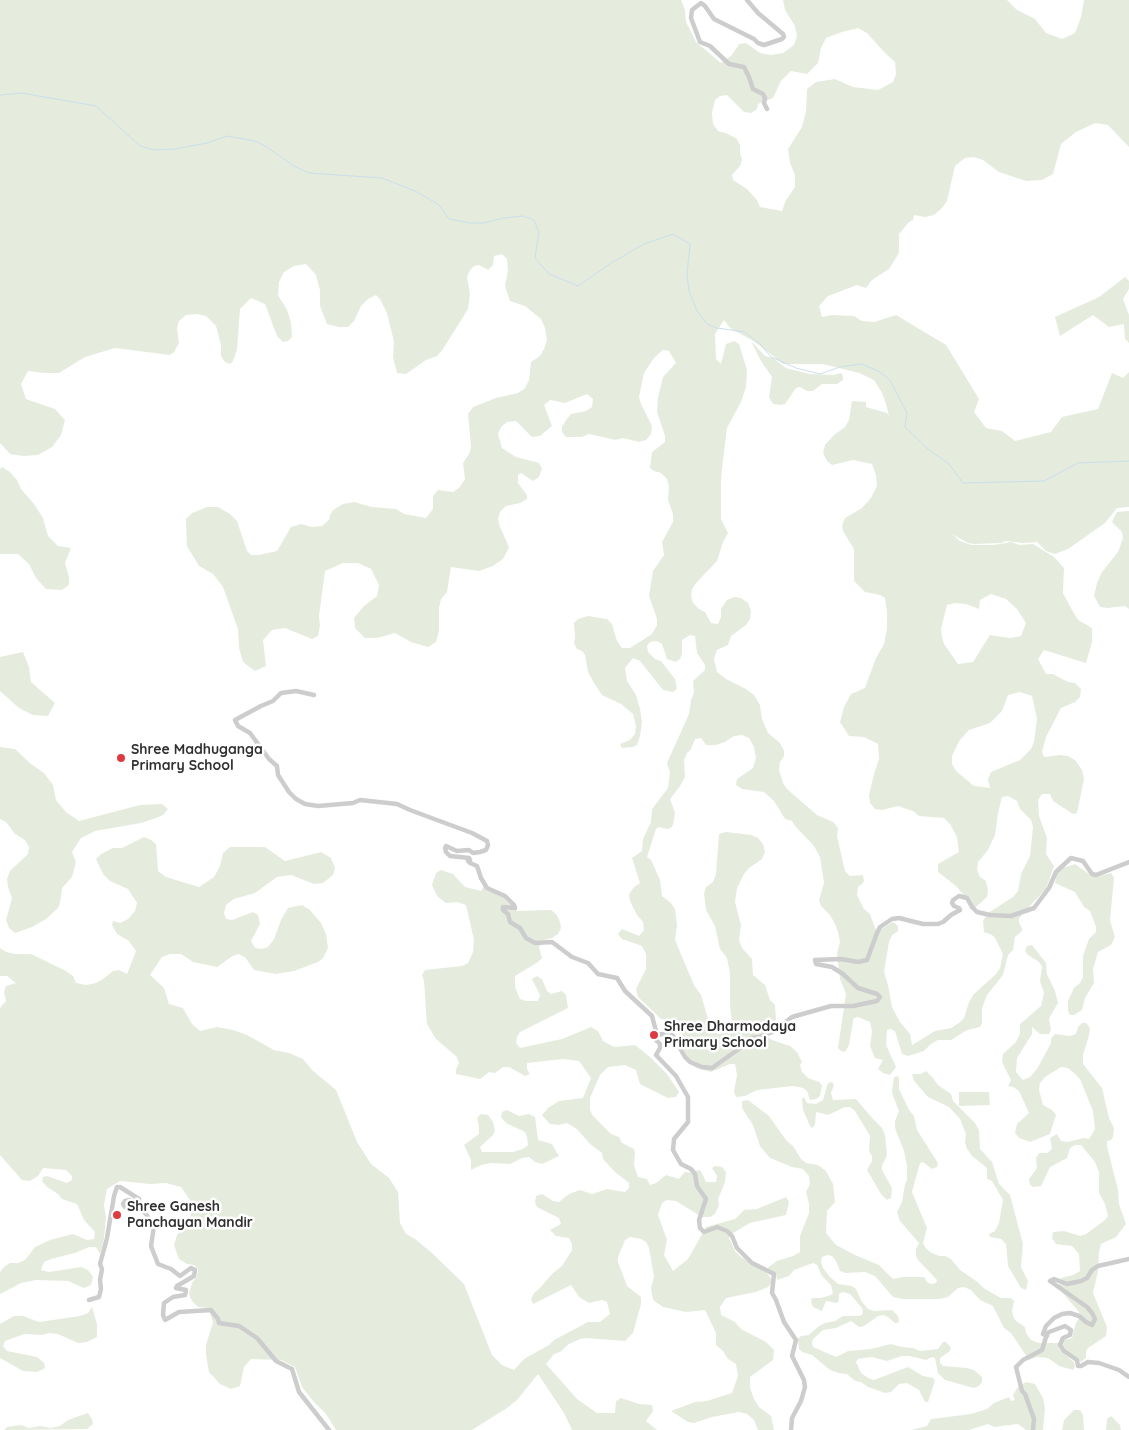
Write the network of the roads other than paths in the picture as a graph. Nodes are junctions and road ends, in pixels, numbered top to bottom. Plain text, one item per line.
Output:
1 (747, 0) edge
2 (767, 109) dead end
3 (314, 695) dead end
4 (1129, 862) edge
5 (657, 1035) junction
6 (1129, 1259) edge
7 (89, 1300) dead end
8 (1047, 1336) junction
9 (1129, 1377) edge
10 (329, 1430) edge
11 (791, 1430) edge
12 (1033, 1430) edge

1 - 2 street
3 - 5 street
4 - 5 street
5 - 11 street
6 - 8 street
7 - 10 street
8 - 9 street
8 - 12 street

